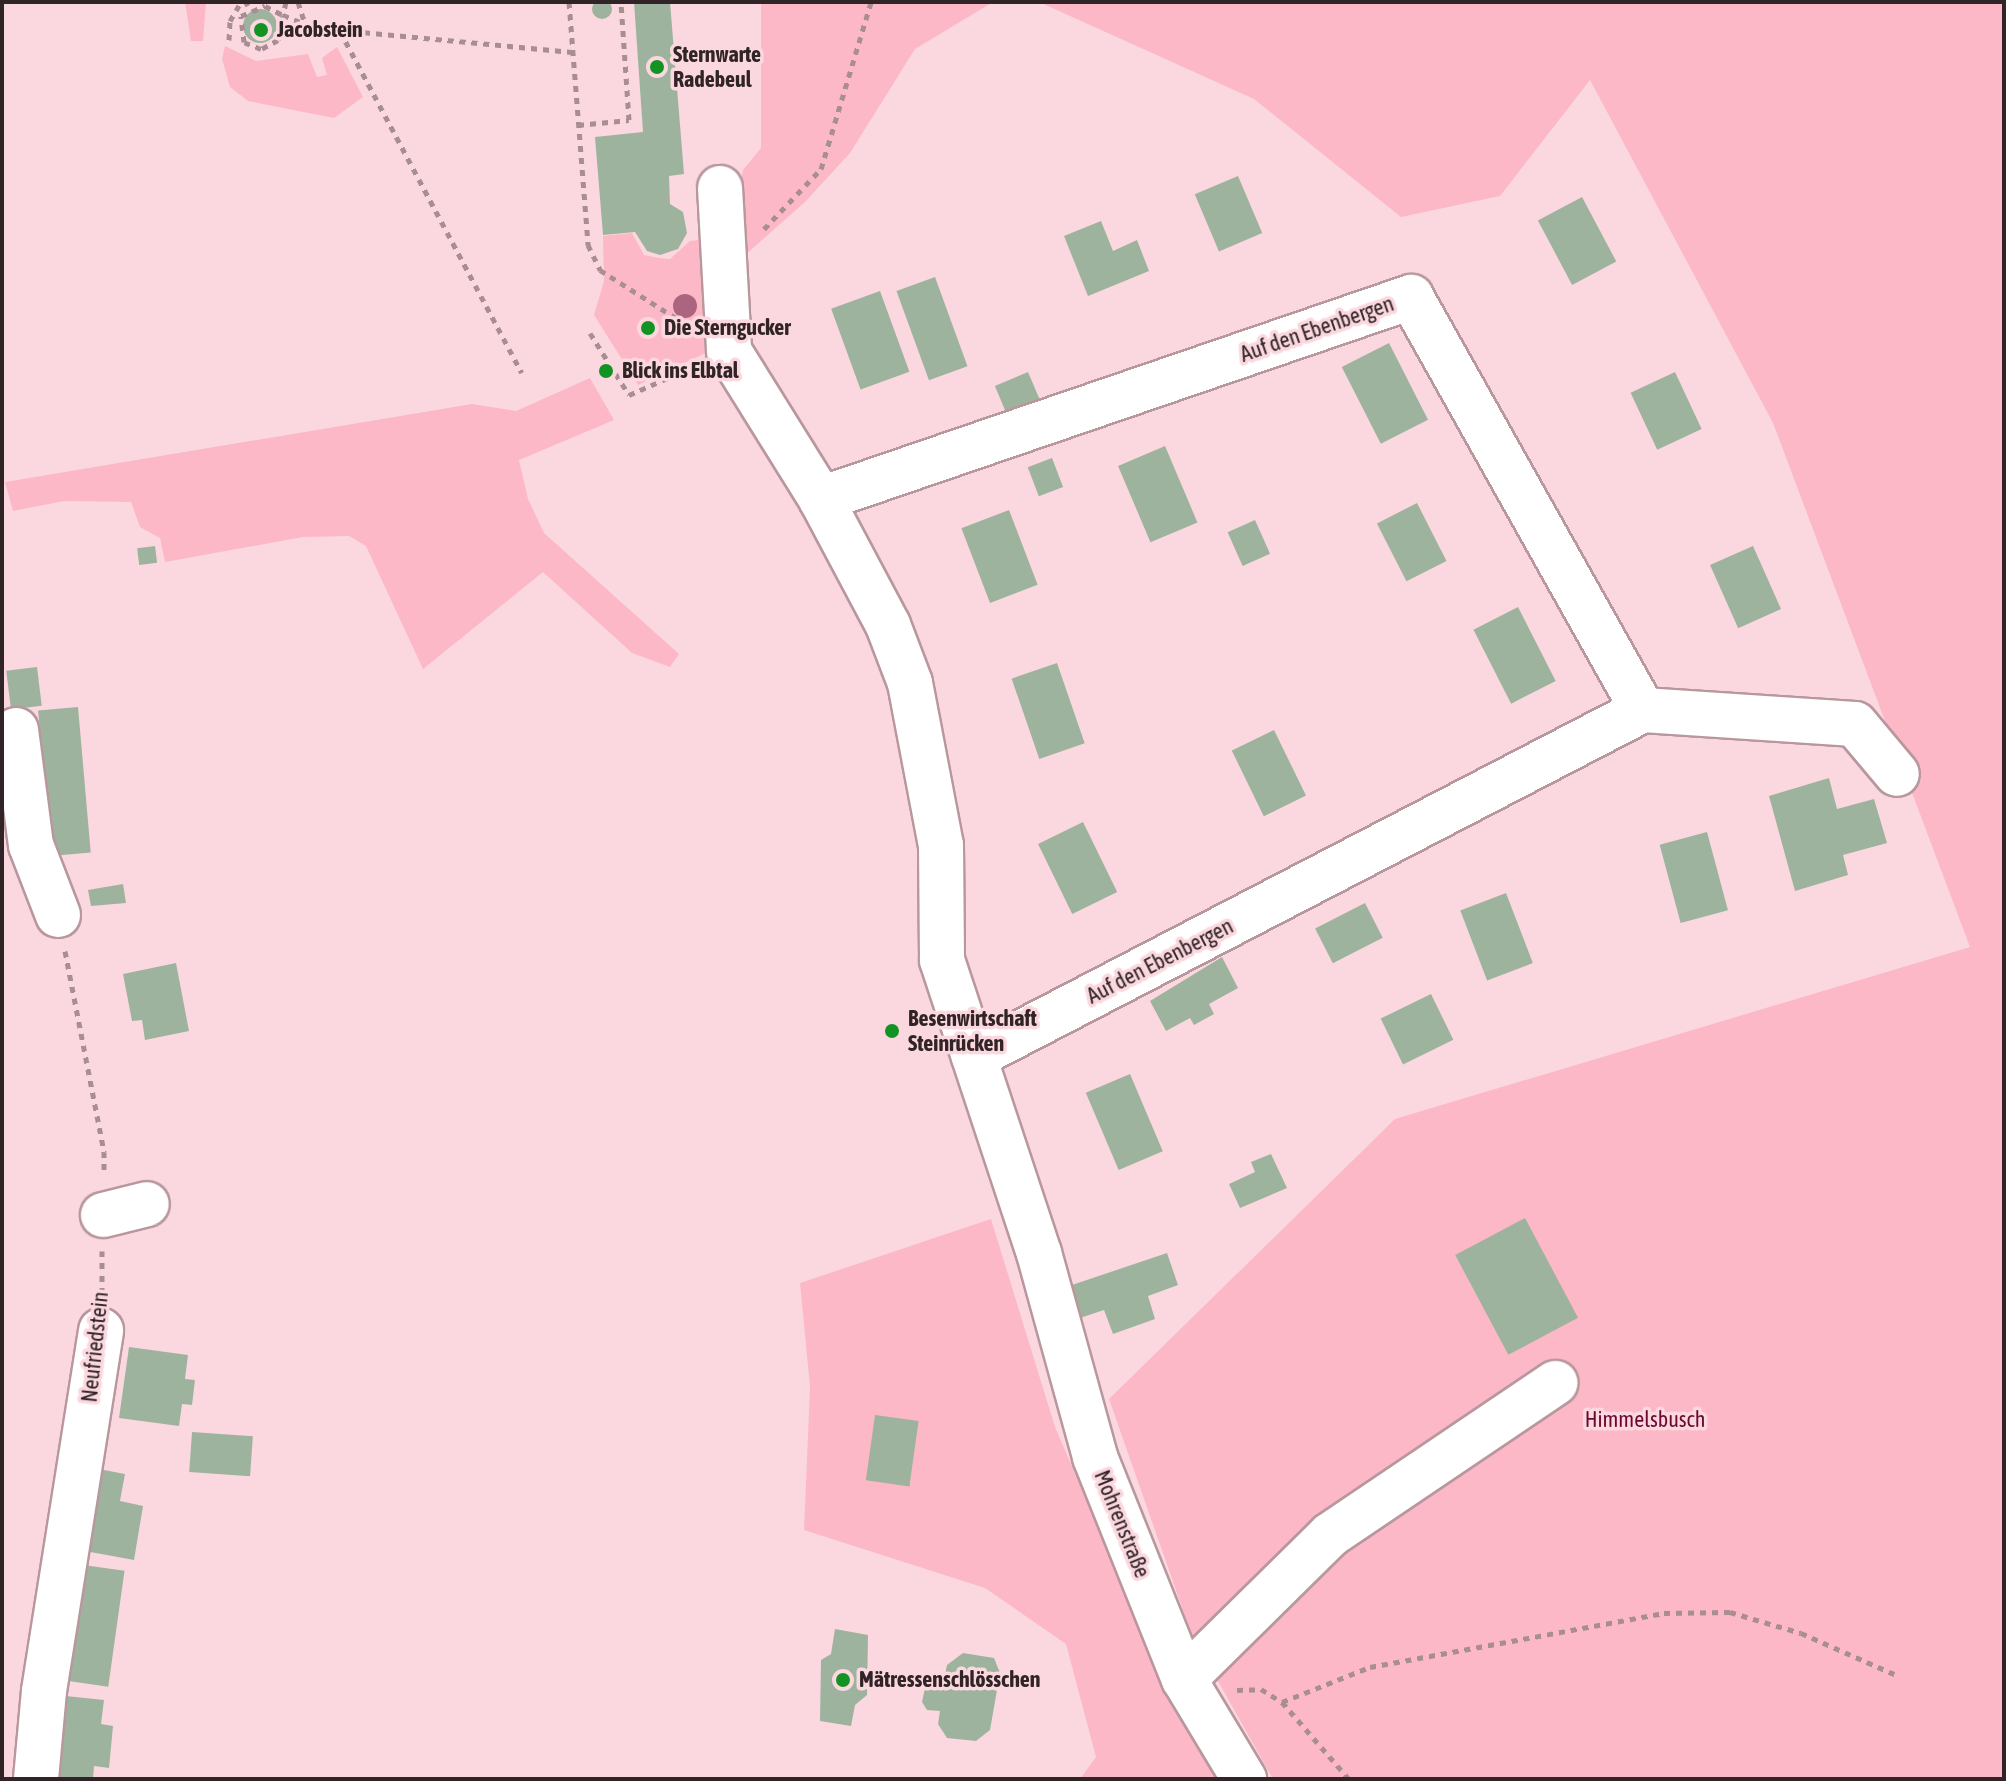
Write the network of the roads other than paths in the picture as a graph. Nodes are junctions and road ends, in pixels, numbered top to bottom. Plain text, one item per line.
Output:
1 (720, 188) dead end
2 (821, 499) junction
3 (1643, 710) junction
4 (16, 730) dead end
5 (1897, 774) dead end
6 (58, 915) road end
7 (974, 1057) junction
8 (147, 1204) dead end
9 (103, 1215) road end
10 (101, 1330) road end
11 (1555, 1383) dead end
12 (1184, 1679) junction
13 (36, 1779) edge
14 (1244, 1779) edge

1 - 2 street
2 - 3 street, Auf den Ebenbergen
2 - 7 street
3 - 5 street
3 - 7 street, Auf den Ebenbergen
4 - 6 street
7 - 12 street, Mohrenstraße
8 - 9 street
10 - 13 street, Neufriedstein
11 - 12 street
12 - 14 street, Mohrenstraße

